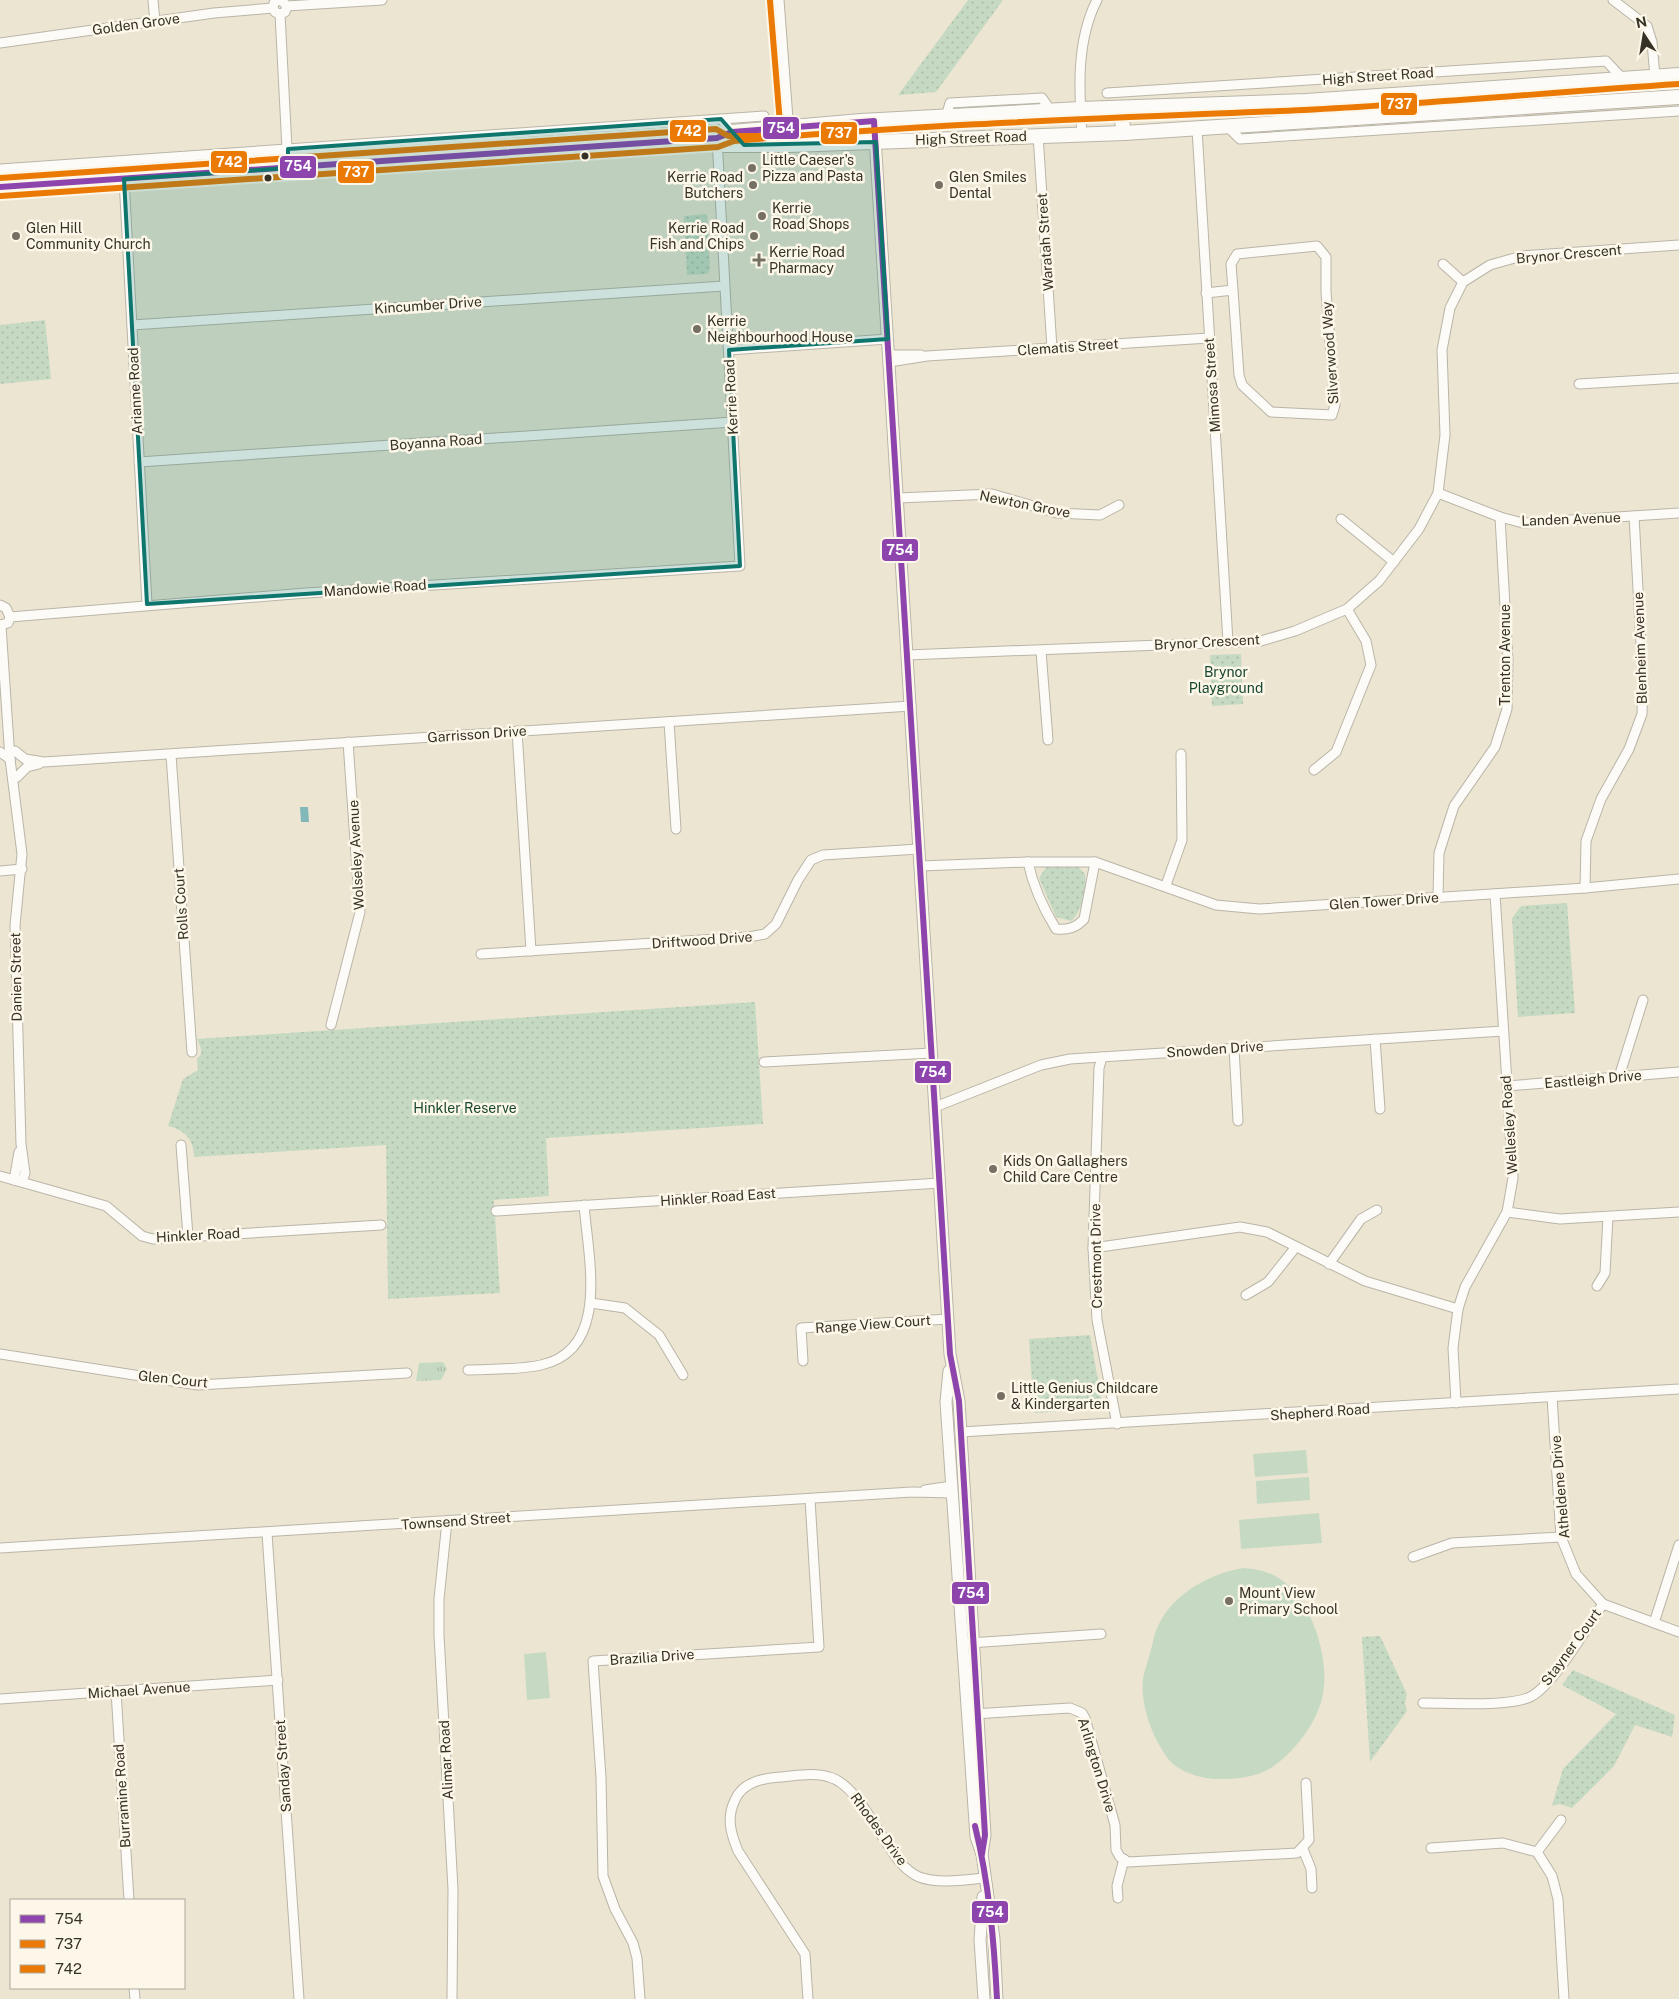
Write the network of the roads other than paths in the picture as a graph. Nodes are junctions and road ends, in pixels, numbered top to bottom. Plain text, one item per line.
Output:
1 (154, 0) edge
2 (382, 0) edge
3 (780, 0) edge
4 (1097, 0) edge
5 (1613, 0) edge
6 (282, 2) edge
7 (276, 11) junction
8 (155, 22) junction
9 (0, 43) edge
10 (1679, 75) edge
11 (1655, 77) junction
12 (1624, 79) junction
13 (1124, 92) junction
14 (1107, 93) dead end
15 (1679, 97) edge
16 (1120, 108) junction
17 (1080, 109) junction
18 (1679, 111) edge
19 (764, 116) dead end
20 (721, 119) junction
21 (874, 121) junction
22 (787, 126) junction
23 (1228, 127) junction
24 (1197, 128) junction
25 (732, 132) junction
26 (1124, 133) junction
27 (1038, 135) junction
28 (1082, 135) junction
29 (717, 138) junction
30 (876, 142) junction
31 (790, 145) junction
32 (288, 149) junction
33 (288, 168) junction
34 (0, 169) edge
35 (124, 179) junction
36 (0, 187) edge
37 (1679, 245) edge
38 (1443, 264) dead end
39 (1463, 282) junction
40 (724, 286) junction
41 (1233, 290) junction
42 (1206, 293) junction
43 (132, 325) junction
44 (1209, 338) junction
45 (888, 339) junction
46 (1052, 348) junction
47 (729, 350) junction
48 (889, 359) junction
49 (1679, 378) edge
50 (1579, 384) dead end
51 (733, 422) junction
52 (139, 462) junction
53 (1438, 493) junction
54 (898, 498) junction
55 (1119, 505) dead end
56 (1679, 513) edge
57 (1634, 516) junction
58 (1500, 517) junction
59 (1341, 518) dead end
60 (1394, 562) junction
61 (740, 566) joint
62 (148, 604) junction
63 (0, 605) edge
64 (1347, 609) junction
65 (10, 617) junction
66 (0, 625) edge
67 (1228, 642) junction
68 (1041, 651) junction
69 (908, 655) junction
70 (911, 706) junction
71 (8, 707) junction
72 (669, 722) junction
73 (517, 731) junction
74 (8, 737) junction
75 (1048, 740) dead end
76 (348, 742) junction
77 (0, 744) edge
78 (0, 752) edge
79 (1181, 754) dead end
80 (12, 755) junction
81 (171, 755) junction
82 (44, 762) junction
83 (1314, 770) dead end
84 (17, 777) junction
85 (18, 811) junction
86 (676, 829) dead end
87 (919, 849) junction
88 (1028, 862) junction
89 (1095, 862) junction
90 (920, 866) junction
91 (22, 869) junction
92 (0, 871) edge
93 (1679, 879) edge
94 (1166, 885) junction
95 (1586, 888) junction
96 (1496, 894) junction
97 (1438, 897) junction
98 (531, 951) junction
99 (481, 954) dead end
100 (1643, 1000) dead end
101 (331, 1025) dead end
102 (1503, 1031) junction
103 (1375, 1039) junction
104 (1234, 1048) junction
105 (192, 1052) dead end
106 (932, 1053) junction
107 (1102, 1057) junction
108 (764, 1062) dead end
109 (1679, 1072) edge
110 (1619, 1077) junction
111 (1507, 1086) junction
112 (935, 1107) junction
113 (1380, 1109) dead end
114 (1238, 1121) dead end
115 (181, 1145) dead end
116 (0, 1176) edge
117 (18, 1181) junction
118 (940, 1183) junction
119 (584, 1205) junction
120 (1377, 1210) dead end
121 (496, 1211) dead end
122 (1507, 1212) junction
123 (1679, 1212) edge
124 (1608, 1217) junction
125 (381, 1224) dead end
126 (188, 1236) junction
127 (1093, 1248) junction
128 (1295, 1248) junction
129 (1329, 1264) junction
130 (1597, 1286) dead end
131 (1246, 1295) dead end
132 (591, 1303) junction
133 (1458, 1308) junction
134 (948, 1319) junction
135 (0, 1354) edge
136 (803, 1361) dead end
137 (468, 1370) dead end
138 (407, 1373) dead end
139 (682, 1375) dead end
140 (952, 1385) junction
141 (1679, 1389) edge
142 (1552, 1397) junction
143 (1456, 1403) junction
144 (1117, 1424) junction
145 (961, 1432) junction
146 (948, 1434) junction
147 (952, 1490) junction
148 (810, 1499) junction
149 (447, 1521) junction
150 (267, 1533) junction
151 (1561, 1537) junction
152 (1679, 1545) edge
153 (0, 1548) edge
154 (1413, 1558) dead end
155 (1603, 1604) junction
156 (1654, 1623) junction
157 (1679, 1632) edge
158 (1101, 1634) dead end
159 (968, 1643) junction
160 (278, 1680) junction
161 (116, 1691) junction
162 (0, 1699) edge
163 (1423, 1703) dead end
164 (973, 1714) junction
165 (1306, 1783) dead end
166 (1562, 1820) dead end
167 (1431, 1848) dead end
168 (1303, 1849) junction
169 (1538, 1852) junction
170 (1124, 1859) junction
171 (984, 1878) junction
172 (1312, 1888) dead end
173 (1118, 1898) dead end
174 (129, 1899) edge
175 (986, 1930) junction
176 (299, 1999) edge
177 (452, 1999) edge
178 (640, 1999) edge
179 (808, 1999) edge
180 (984, 1999) edge
181 (997, 1999) edge
182 (1564, 1999) edge

1 - 8 street
2 - 6 street
3 - 22 street
4 - 17 street
5 - 11 street
6 - 7 street
7 - 8 street, Golden Grove
7 - 32 street
8 - 9 street, Golden Grove
10 - 11 main road, High Street Road
11 - 12 main road, High Street Road
12 - 13 street, High Street Road
12 - 16 main road, High Street Road
13 - 14 street, High Street Road
13 - 16 street
15 - 23 main road, High Street Road
16 - 17 main road, High Street Road
16 - 26 main road
17 - 21 main road, High Street Road
17 - 28 street
18 - 23 street
19 - 20 street
20 - 25 street
20 - 32 street
21 - 22 main road, High Street Road
21 - 30 street
22 - 25 main road, High Street Road
22 - 31 street
23 - 24 main road, High Street Road
24 - 26 main road, High Street Road
24 - 42 street, Mimosa Street
25 - 29 main road, High Street Road
26 - 28 main road, High Street Road
27 - 28 main road, High Street Road
27 - 30 main road, High Street Road
27 - 46 street, Waratah Street
29 - 31 main road, High Street Road
29 - 33 main road, High Street Road
29 - 40 street, Kerrie Road
30 - 31 main road, High Street Road
30 - 45 street
32 - 33 street
32 - 34 street
33 - 35 main road, High Street Road
35 - 36 main road, High Street Road
35 - 43 street, Arianne Road
37 - 39 street, Brynor Crescent
38 - 39 street
39 - 53 street, Brynor Crescent
40 - 43 street, Kincumber Drive
40 - 47 street, Kerrie Road
41 - 41 street, Silverwood Way
41 - 42 street
42 - 44 street, Mimosa Street
43 - 52 street, Arianne Road
44 - 46 street, Clematis Street
44 - 67 street, Mimosa Street
45 - 47 street
45 - 48 street
46 - 48 street, Clematis Street
47 - 51 street, Kerrie Road
48 - 54 street
49 - 50 street
51 - 52 street, Boyanna Road
51 - 61 street, Kerrie Road
52 - 62 street, Arianne Road
53 - 58 street, Landen Avenue
53 - 60 street, Brynor Crescent
54 - 55 street, Newton Grove
54 - 69 street
56 - 57 street, Landen Avenue
57 - 58 street, Landen Avenue
57 - 95 street, Blenheim Avenue
58 - 97 street, Trenton Avenue
59 - 60 street
60 - 64 street, Brynor Crescent
61 - 62 street, Mandowie Road
62 - 65 street, Mandowie Road
63 - 65 street
64 - 67 street, Brynor Crescent
64 - 83 street
65 - 66 street
66 - 71 street, Danien Street
67 - 68 street, Brynor Crescent
68 - 69 street, Brynor Crescent
68 - 75 street
69 - 70 street
70 - 72 street, Garrisson Drive
70 - 87 street
71 - 74 street, Danien Street
71 - 80 street, Danien Street
72 - 73 street, Garrisson Drive
72 - 86 street
73 - 76 street, Garrisson Drive
73 - 98 street
74 - 77 street
74 - 80 street, Danien Street
76 - 81 street, Garrisson Drive
76 - 101 street, Wolseley Avenue
78 - 80 street, Garrisson Drive
79 - 94 street
80 - 82 street, Garrisson Drive
80 - 84 street, Danien Street
80 - 85 street, Danien Street
81 - 82 street, Garrisson Drive
81 - 105 street, Rolls Court
82 - 84 street, Garrisson Drive
84 - 85 street, Danien Street
85 - 91 street, Danien Street
87 - 90 street
87 - 98 street, Driftwood Drive
88 - 89 street, Glen Tower Drive
88 - 89 street
88 - 90 street, Glen Tower Drive
89 - 94 street, Glen Tower Drive
90 - 106 street
91 - 92 street
91 - 117 street, Danien Street
93 - 95 street, Glen Tower Drive
94 - 97 street, Glen Tower Drive
95 - 96 street, Glen Tower Drive
96 - 97 street, Glen Tower Drive
96 - 102 street, Wellesley Road
98 - 99 street, Driftwood Drive
100 - 110 street
102 - 103 street, Snowden Drive
102 - 111 street, Wellesley Road
103 - 104 street, Snowden Drive
103 - 113 street
104 - 107 street, Snowden Drive
104 - 114 street
106 - 108 street
106 - 112 street
107 - 112 street, Snowden Drive
107 - 127 street, Crestmont Drive
109 - 110 street, Eastleigh Drive
110 - 111 street, Eastleigh Drive
111 - 122 street, Wellesley Road
112 - 118 street
115 - 126 street
116 - 117 street, Hinkler Road
117 - 126 street, Hinkler Road
118 - 119 street, Hinkler Road East
118 - 134 street
119 - 121 street, Hinkler Road East
119 - 132 street
120 - 129 street
122 - 124 street
122 - 133 street, Wellesley Road
123 - 124 street
124 - 130 street
125 - 126 street, Hinkler Road
127 - 128 street
127 - 144 street, Crestmont Drive
128 - 129 street
128 - 131 street
129 - 133 street
132 - 137 street
132 - 139 street
133 - 143 street, Wellesley Road
134 - 136 street, Range View Court
134 - 140 street
135 - 138 street, Glen Court
140 - 145 street
140 - 146 street
141 - 142 street, Shepherd Road
142 - 143 street, Shepherd Road
142 - 151 street, Atheldene Drive
143 - 144 street, Shepherd Road
144 - 145 street, Shepherd Road
145 - 146 street
145 - 159 street
146 - 147 street
147 - 148 street, Townsend Street
147 - 159 street
148 - 149 street, Townsend Street
148 - 178 street, Brazilia Drive
149 - 150 street, Townsend Street
149 - 177 street, Alimar Road
150 - 153 street, Townsend Street
150 - 160 street, Sanday Street
151 - 154 street
151 - 155 street, Atheldene Drive
152 - 156 street
155 - 156 street, Atheldene Drive
155 - 163 street, Stayner Court
156 - 157 street, Atheldene Drive
158 - 159 street
159 - 164 street
160 - 161 street, Michael Avenue
160 - 176 street, Sanday Street
161 - 162 street, Michael Avenue
161 - 174 street, Burramine Road
164 - 170 street, Arlington Drive
164 - 171 street
165 - 168 street
166 - 169 street
167 - 169 street
168 - 170 street
168 - 172 street
169 - 182 street
170 - 173 street
171 - 175 street
171 - 179 street, Rhodes Drive
175 - 180 street
175 - 181 street

